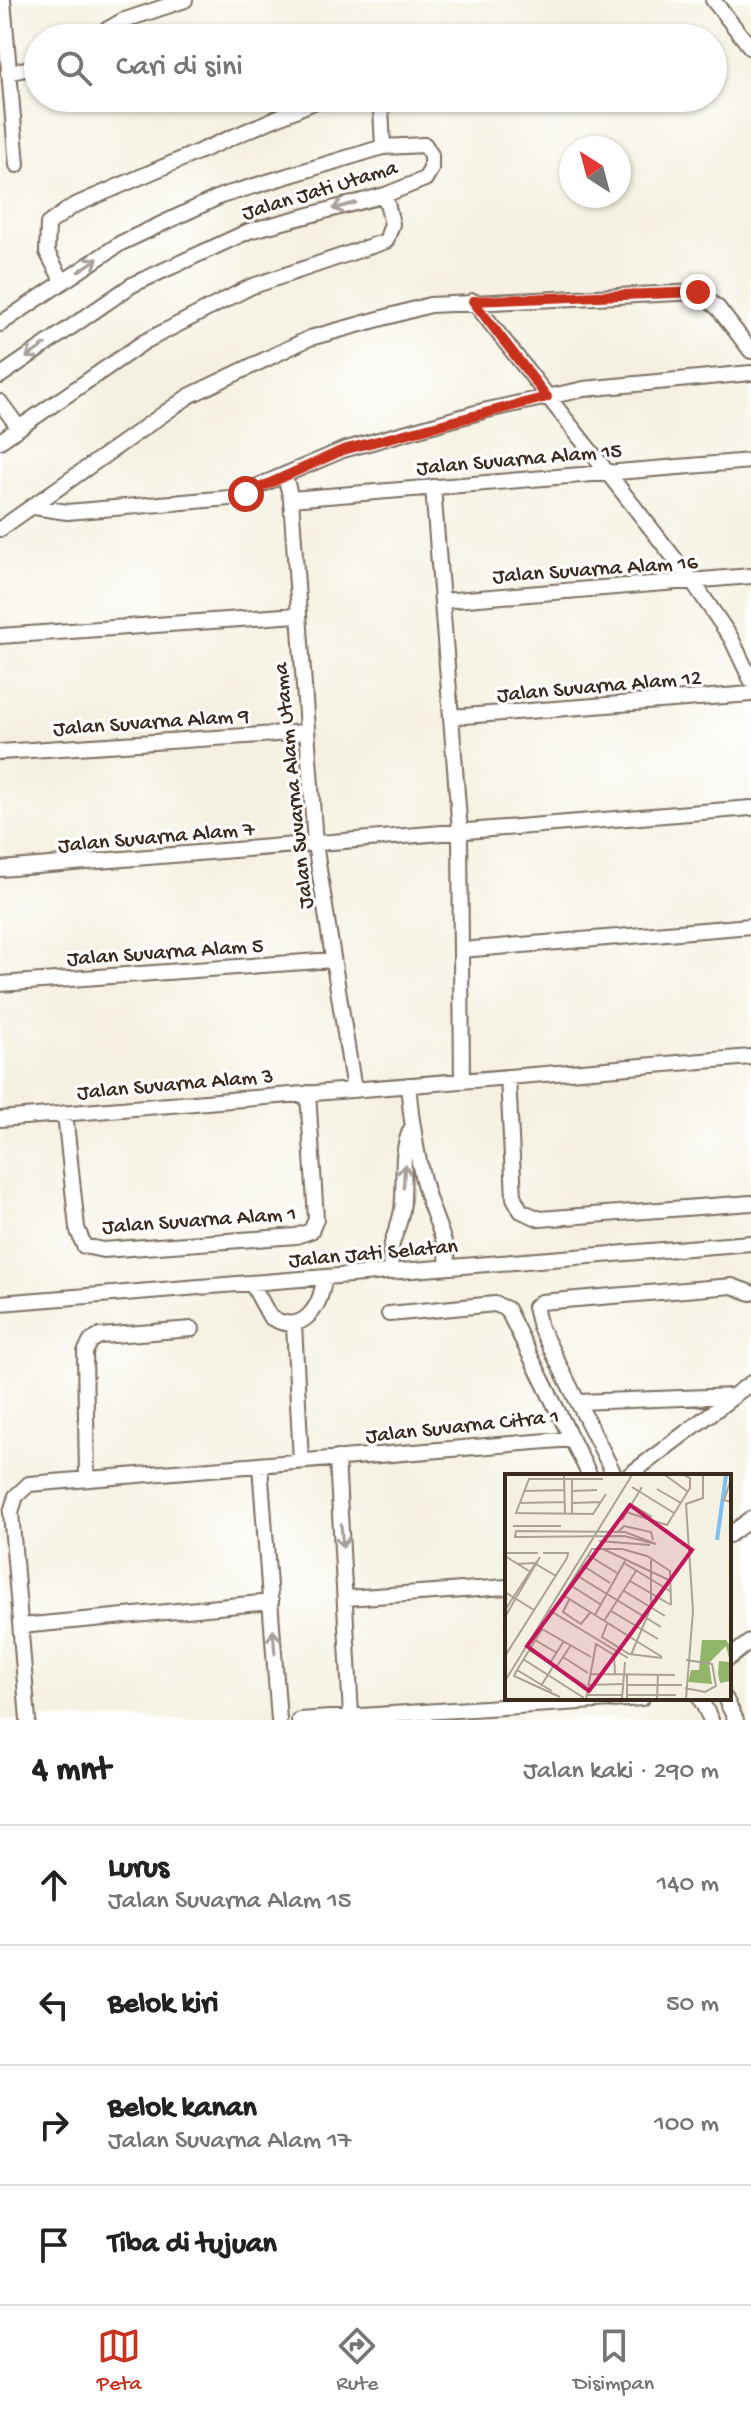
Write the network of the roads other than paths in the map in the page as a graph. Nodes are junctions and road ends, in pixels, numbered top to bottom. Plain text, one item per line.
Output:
1 (3, 0) edge
2 (185, 0) edge
3 (713, 0) edge
4 (117, 24) edge
5 (2, 25) edge
6 (749, 42) edge
7 (24, 69) edge
8 (8, 73) junction
9 (291, 112) edge
10 (381, 112) edge
11 (383, 147) junction
12 (17, 165) dead end
13 (385, 195) junction
14 (63, 282) junction
15 (473, 301) junction
16 (0, 324) edge
17 (751, 351) edge
18 (751, 373) edge
19 (0, 376) edge
20 (547, 397) junction
21 (0, 402) edge
22 (19, 428) junction
23 (0, 441) edge
24 (751, 461) edge
25 (609, 471) junction
26 (285, 476) junction
27 (433, 487) junction
28 (291, 499) junction
29 (34, 507) junction
30 (0, 529) edge
31 (751, 576) edge
32 (693, 582) junction
33 (442, 601) junction
34 (297, 615) junction
35 (0, 636) edge
36 (751, 680) edge
37 (751, 694) edge
38 (451, 717) junction
39 (306, 732) junction
40 (0, 752) edge
41 (751, 808) edge
42 (460, 832) junction
43 (315, 844) junction
44 (0, 869) edge
45 (751, 926) edge
46 (461, 950) junction
47 (333, 960) junction
48 (0, 984) edge
49 (751, 1057) edge
50 (508, 1077) junction
51 (462, 1080) junction
52 (408, 1085) junction
53 (354, 1090) junction
54 (308, 1093) junction
55 (65, 1113) junction
56 (0, 1119) edge
57 (411, 1129) junction
58 (751, 1203) edge
59 (751, 1243) edge
60 (448, 1265) junction
61 (391, 1271) junction
62 (324, 1278) junction
63 (252, 1284) junction
64 (751, 1293) edge
65 (0, 1303) edge
66 (389, 1314) dead end
67 (294, 1324) junction
68 (192, 1329) dead end
69 (751, 1383) edge
70 (733, 1396) junction
71 (578, 1402) junction
72 (572, 1439) junction
73 (337, 1458) junction
74 (301, 1461) junction
75 (260, 1465) junction
76 (589, 1474) edge
77 (614, 1474) edge
78 (631, 1474) edge
79 (87, 1479) junction
80 (751, 1519) edge
81 (731, 1534) edge
82 (505, 1587) edge
83 (346, 1598) junction
84 (271, 1602) junction
85 (21, 1626) junction
86 (751, 1641) edge
87 (731, 1656) edge
88 (610, 1700) edge
89 (701, 1700) edge
90 (726, 1700) edge
91 (351, 1716) junction
92 (318, 1719) edge
93 (28, 1720) edge
94 (279, 1720) edge
95 (299, 1720) edge
96 (711, 1720) edge
97 (736, 1720) edge

1 - 5 street
2 - 4 street
3 - 6 street
5 - 8 street
7 - 8 street
8 - 12 street
9 - 14 street
10 - 11 street
11 - 13 street, Jalan Jati Utama
14 -> 11 street, Jalan Jati Utama
13 -> 19 street, Jalan Jati Utama
13 - 22 street
14 - 16 street, Jalan Jati Utama
15 - 17 street
15 - 20 street
15 - 29 street
18 - 20 street, Jalan Suvarna Alam 15
20 - 25 street
20 - 26 street, Jalan Suvarna Alam 15
21 - 22 street
22 - 23 street
24 - 25 street, Jalan Suvarna Alam 15
25 - 27 street, Jalan Suvarna Alam 15
25 - 32 street
26 - 28 street, Jalan Suvarna Alam Utama
26 - 29 street, Jalan Suvarna Alam 15
27 - 28 street, Jalan Suvarna Alam 15
27 - 33 street
28 - 34 street, Jalan Suvarna Alam Utama
29 - 30 street
31 - 32 street, Jalan Suvarna Alam 16
32 - 33 street, Jalan Suvarna Alam 16
32 - 36 street
33 - 38 street
34 - 35 street
34 - 39 street, Jalan Suvarna Alam Utama
37 - 38 street, Jalan Suvarna Alam 12
38 - 42 street
39 - 40 street, Jalan Suvarna Alam 9
39 - 43 street, Jalan Suvarna Alam Utama
41 - 42 street, Jalan Suvarna Alam 7
42 - 43 street, Jalan Suvarna Alam 7
42 - 46 street
43 - 44 street, Jalan Suvarna Alam 7
43 - 47 street, Jalan Suvarna Alam Utama
45 - 46 street
46 - 51 street
47 - 48 street, Jalan Suvarna Alam 5
47 - 53 street, Jalan Suvarna Alam Utama
49 - 50 street, Jalan Suvarna Alam 3
50 - 51 street, Jalan Suvarna Alam 3
50 - 58 street
51 - 52 street, Jalan Suvarna Alam 3
52 - 53 street, Jalan Suvarna Alam 3
52 - 57 street
53 - 54 street, Jalan Suvarna Alam 3
54 - 55 street, Jalan Suvarna Alam 3
54 - 55 street, Jalan Suvarna Alam 1
55 - 56 street, Jalan Suvarna Alam 3
57 - 60 street
61 -> 57 street
59 - 60 street, Jalan Jati Selatan
60 - 61 street, Jalan Jati Selatan
61 - 62 street, Jalan Jati Selatan
62 - 63 street, Jalan Jati Selatan
62 - 67 street
63 - 65 street, Jalan Jati Selatan
63 - 67 street
64 - 71 street
66 - 72 street, Jalan Suvarna Citra 1
67 - 74 street
68 - 79 street
69 - 70 street
70 - 71 street
70 - 78 street
71 - 77 street
72 - 73 street, Jalan Suvarna Citra 1
72 - 76 street
73 - 74 street, Jalan Suvarna Citra 1
73 -> 83 street
74 - 75 street, Jalan Suvarna Citra 1
75 - 79 street, Jalan Suvarna Citra 1
75 - 84 street
79 - 85 street, Jalan Suvarna Citra 1
80 - 81 street
82 - 83 street
83 - 91 street
84 - 85 street
94 -> 84 street
85 - 93 street
86 - 87 street
88 - 91 street
89 - 96 street
90 - 97 street
91 - 92 street
92 - 95 street

